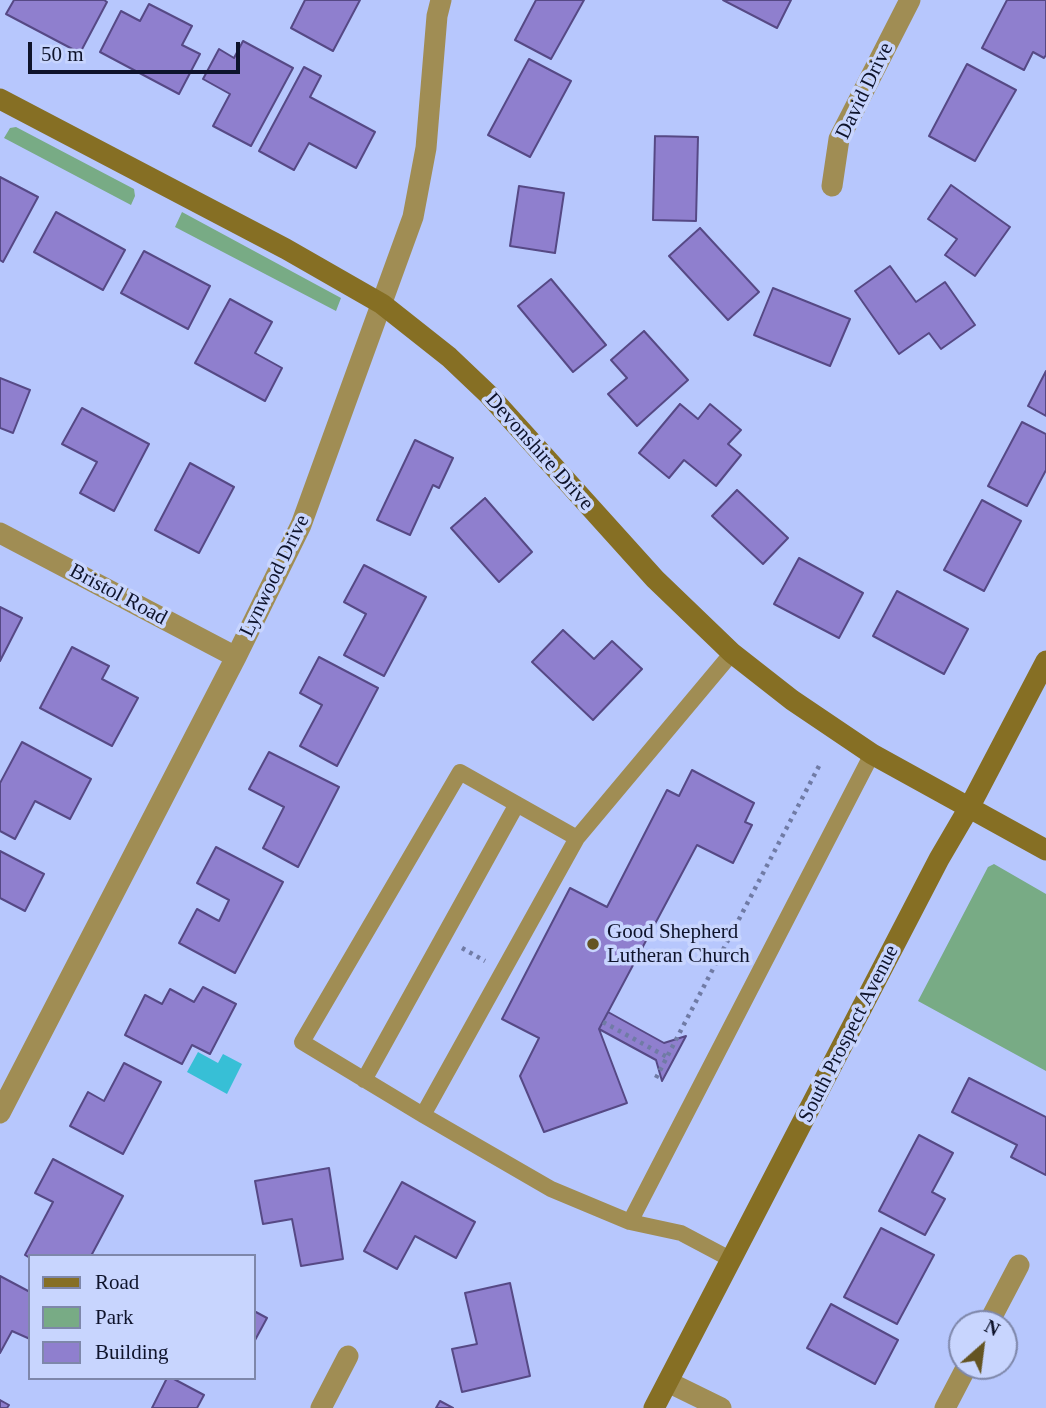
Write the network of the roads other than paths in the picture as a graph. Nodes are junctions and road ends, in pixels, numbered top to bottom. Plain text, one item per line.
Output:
1 (442, 0) edge
2 (910, 0) edge
3 (0, 99) edge
4 (832, 186) dead end
5 (382, 304) junction
6 (0, 533) edge
7 (732, 653) junction
8 (236, 657) junction
9 (1046, 662) edge
10 (872, 754) junction
11 (517, 804) junction
12 (970, 806) junction
13 (577, 838) junction
14 (1046, 850) edge
15 (364, 1080) junction
16 (0, 1113) edge
17 (423, 1115) junction
18 (630, 1222) junction
19 (732, 1260) junction
20 (1018, 1265) dead end
21 (995, 1310) edge
22 (348, 1356) dead end
23 (960, 1380) edge
24 (668, 1381) junction
25 (321, 1408) edge
26 (654, 1408) edge
27 (721, 1408) edge
28 (945, 1408) edge

1 - 5 street, Lynwood Drive
2 - 4 street, David Drive
3 - 5 street, Devonshire Drive
5 - 7 street, Devonshire Drive
5 - 8 street, Lynwood Drive
6 - 8 street, Bristol Road
7 - 10 street, Devonshire Drive
7 - 13 lane
8 - 16 street, Lynwood Drive
9 - 12 street, South Prospect Avenue
10 - 12 street, Devonshire Drive
10 - 18 lane
11 - 13 lane
11 - 15 lane
11 - 15 lane
12 - 14 street, Devonshire Drive
12 - 19 street, South Prospect Avenue
13 - 17 lane
15 - 17 lane
17 - 18 lane
18 - 19 lane
19 - 24 street, South Prospect Avenue
20 - 21 street
22 - 25 street
23 - 28 street
24 - 26 street, South Prospect Avenue
24 - 27 street

